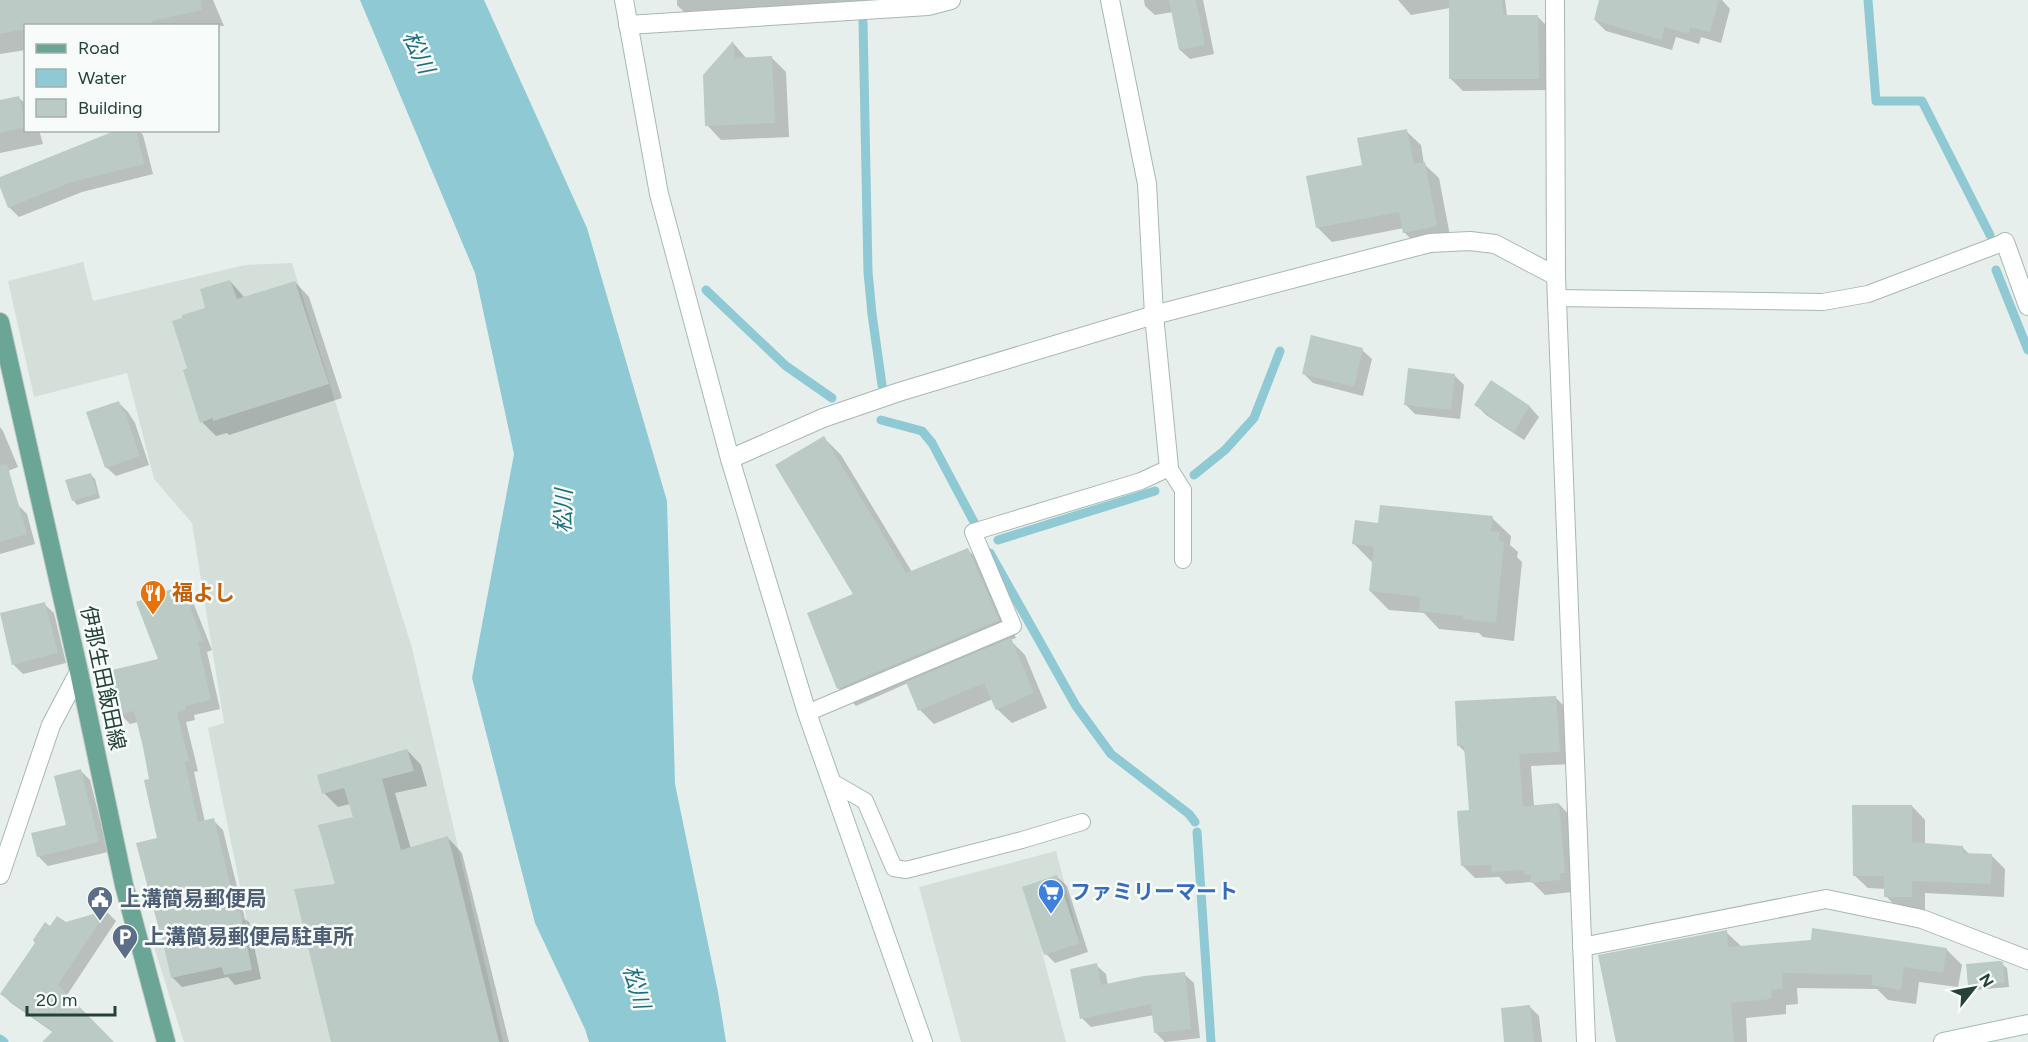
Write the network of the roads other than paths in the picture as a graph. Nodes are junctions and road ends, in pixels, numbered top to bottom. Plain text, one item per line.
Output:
1 (624, 0) edge
2 (951, 0) edge
3 (1110, 0) edge
4 (1555, 0) edge
5 (628, 26) junction
6 (2005, 242) joint
7 (1556, 276) junction
8 (1557, 298) junction
9 (2028, 306) edge
10 (1154, 315) junction
11 (0, 322) edge
12 (730, 459) junction
13 (1169, 468) junction
14 (1183, 560) dead end
15 (79, 672) junction
16 (807, 713) junction
17 (832, 782) junction
18 (1082, 822) dead end
19 (0, 875) edge
20 (1582, 947) junction
21 (2028, 960) edge
22 (2028, 1024) edge
23 (166, 1042) edge
24 (923, 1042) edge
25 (1586, 1042) edge
26 (1943, 1042) edge

1 - 5 street
2 - 5 street
3 - 10 street
4 - 7 street
5 - 12 street
6 - 8 lane
6 - 9 street
7 - 8 street
7 - 10 street
8 - 20 street
10 - 12 street
10 - 13 street
11 - 15 main road, 伊那生田飯田線
12 - 16 street
13 - 14 lane
13 - 16 lane
15 - 19 street
15 - 23 main road, 伊那生田飯田線
16 - 17 street
17 - 18 lane
17 - 24 street
20 - 21 street
20 - 25 street
22 - 26 street

